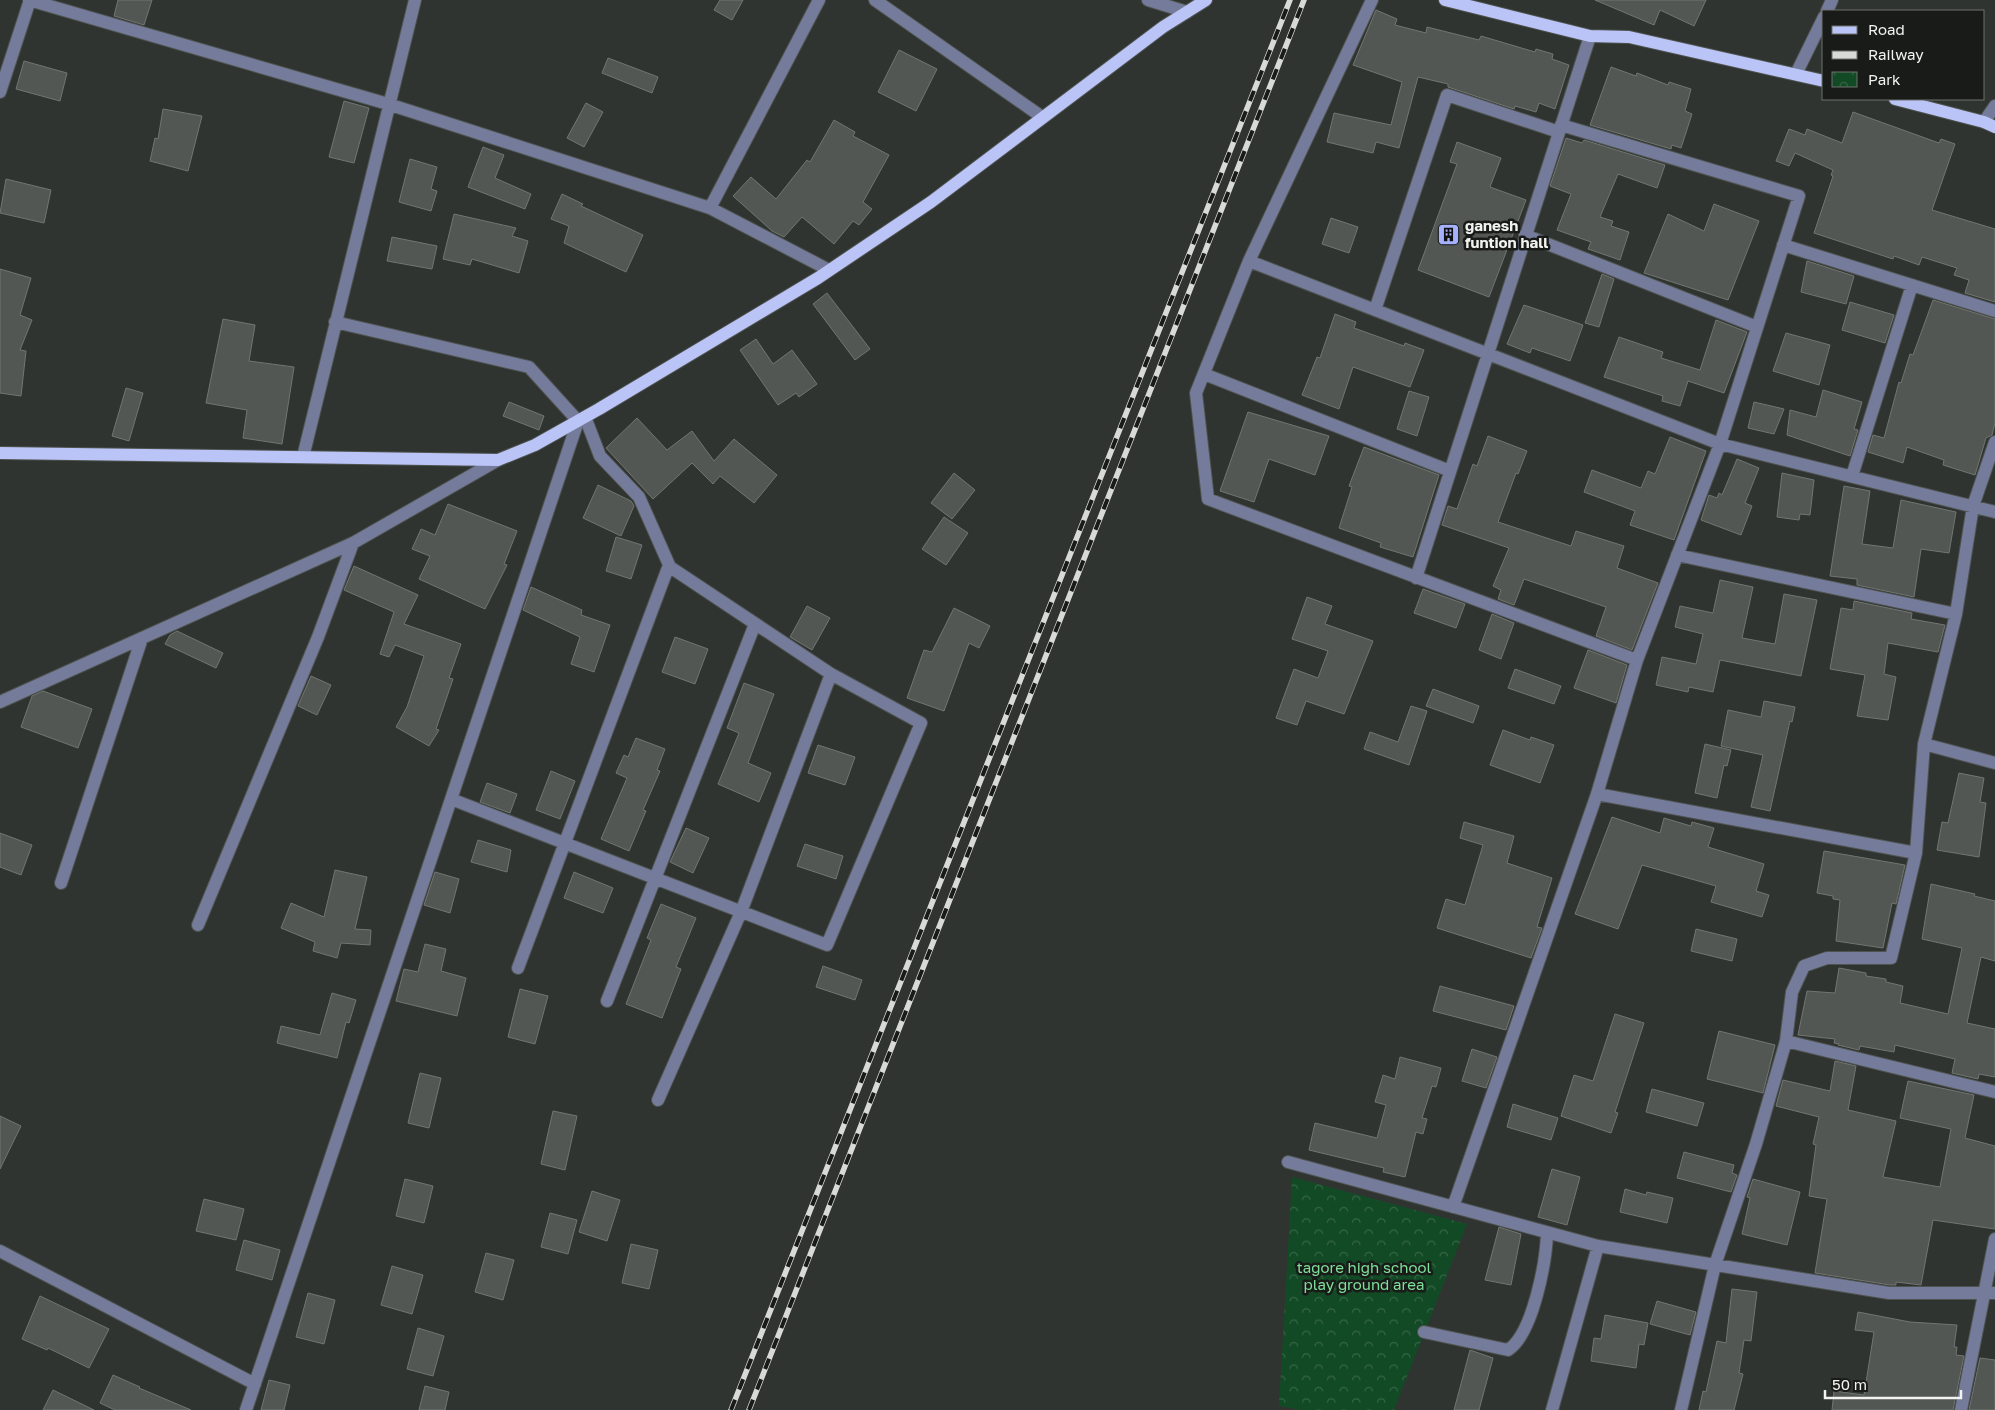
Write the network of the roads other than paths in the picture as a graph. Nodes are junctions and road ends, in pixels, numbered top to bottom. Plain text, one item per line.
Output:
1 (30, 0) edge
2 (415, 0) edge
3 (819, 0) edge
4 (875, 0) edge
5 (1148, 0) edge
6 (1206, 0) edge
7 (1372, 0) edge
8 (1445, 0) edge
9 (1187, 12) junction
10 (1822, 21) edge
11 (1590, 36) junction
12 (1796, 74) junction
13 (1822, 80) edge
14 (0, 92) edge
15 (1900, 100) edge
16 (388, 104) junction
17 (1995, 106) edge
18 (1042, 117) junction
19 (1990, 124) edge
20 (1560, 128) junction
21 (710, 208) junction
22 (1525, 235) junction
23 (1783, 245) junction
24 (1249, 261) junction
25 (829, 270) junction
26 (1912, 285) junction
27 (1375, 310) junction
28 (1995, 311) edge
29 (336, 322) junction
30 (1757, 327) junction
31 (1487, 353) junction
32 (1204, 374) junction
33 (581, 419) junction
34 (1995, 442) edge
35 (1720, 444) junction
36 (0, 453) edge
37 (303, 457) junction
38 (498, 460) junction
39 (1450, 471) junction
40 (1852, 476) junction
41 (1972, 506) junction
42 (1995, 512) edge
43 (353, 543) junction
44 (1677, 554) junction
45 (669, 565) junction
46 (1416, 578) junction
47 (1956, 614) junction
48 (756, 624) junction
49 (142, 638) junction
50 (1637, 660) junction
51 (831, 674) junction
52 (0, 702) edge
53 (1924, 744) junction
54 (1995, 763) edge
55 (1597, 794) junction
56 (451, 800) junction
57 (564, 844) junction
58 (1916, 853) junction
59 (653, 878) junction
60 (61, 883) dead end
61 (741, 912) junction
62 (198, 925) dead end
63 (518, 968) dead end
64 (607, 1001) dead end
65 (1786, 1041) junction
66 (1995, 1092) edge
67 (658, 1100) dead end
68 (1288, 1162) dead end
69 (1453, 1207) junction
70 (1547, 1233) junction
71 (1995, 1239) edge
72 (1598, 1246) junction
73 (0, 1251) edge
74 (1715, 1265) junction
75 (1990, 1293) edge
76 (1424, 1332) dead end
77 (255, 1384) junction
78 (246, 1410) edge
79 (1552, 1410) edge
80 (1681, 1410) edge
81 (1961, 1410) edge

1 - 14 street
1 - 16 street
2 - 16 street
3 - 21 street
4 - 18 street
5 - 9 street
6 - 9 main road
7 - 24 street
8 - 11 main road
9 - 18 main road
10 - 12 street
11 - 12 main road
11 - 20 street
12 - 13 main road
15 - 19 main road
16 - 21 street
16 - 29 street
17 - 19 street
18 - 25 main road
20 - 22 street
20 - 23 street
20 - 27 street
21 - 25 street
22 - 30 street
22 - 31 street
23 - 26 street
23 - 30 street
24 - 27 street
24 - 32 street
25 - 33 main road
26 - 28 street
26 - 40 street
27 - 31 street
29 - 33 street
29 - 37 street
30 - 35 street
31 - 35 street
31 - 39 street
32 - 39 street
32 - 46 street
33 - 38 main road
33 - 45 street
33 - 56 street
34 - 41 street
35 - 40 street
35 - 44 street
36 - 37 main road
37 - 38 main road
38 - 43 street
39 - 46 street
40 - 41 street
41 - 42 street
41 - 47 street
43 - 49 street
43 - 62 street
44 - 47 street
44 - 50 street
45 - 48 street
45 - 57 street
46 - 50 street
47 - 53 street
48 - 51 street
48 - 59 street
49 - 52 street
49 - 60 street
50 - 55 street
51 - 61 street
51 - 61 street
53 - 54 street
53 - 58 street
55 - 58 street
55 - 69 street
56 - 57 street
56 - 77 street
57 - 59 street
57 - 63 street
58 - 65 street
59 - 61 street
59 - 64 street
61 - 67 street
65 - 66 street
65 - 74 street
68 - 69 street
69 - 70 street
70 - 72 street
70 - 76 street
71 - 75 street
72 - 74 street
72 - 79 street
73 - 77 street
74 - 75 street
74 - 80 street
75 - 81 street
77 - 78 street

